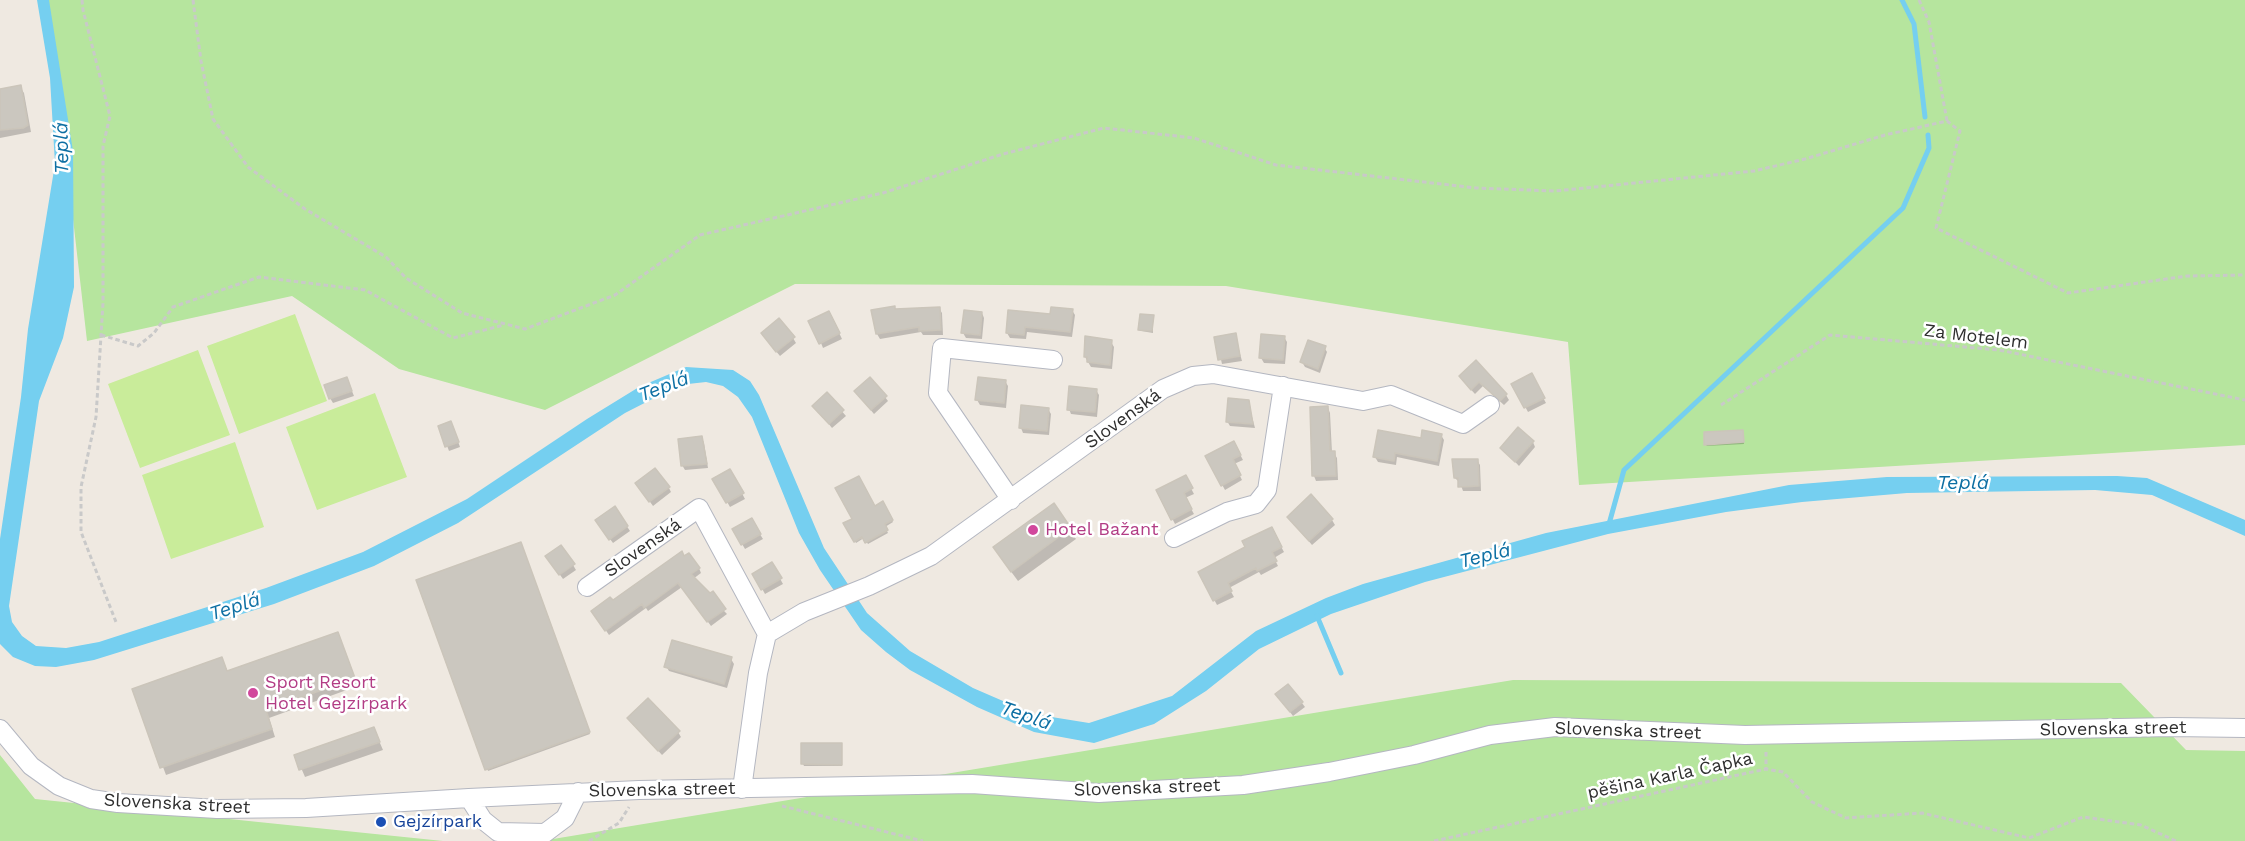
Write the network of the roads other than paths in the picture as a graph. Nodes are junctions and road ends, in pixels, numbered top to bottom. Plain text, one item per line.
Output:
1 (1053, 360) dead end
2 (1283, 386) junction
3 (1490, 405) dead end
4 (1011, 500) junction
5 (1174, 538) dead end
6 (587, 587) dead end
7 (767, 634) junction
8 (2245, 728) edge
9 (0, 729) edge
10 (742, 789) junction
11 (578, 792) junction
12 (469, 798) junction

1 - 4 street
2 - 3 street, Slovenská
2 - 4 street, Slovenská
2 - 5 street
4 - 7 street, Slovenská
6 - 7 street, Slovenská
7 - 10 street
8 - 10 street, Slovenska street
9 - 12 street, Slovenska street
10 - 11 street, Slovenska street
11 - 12 street, Slovenska street
11 - 12 street

